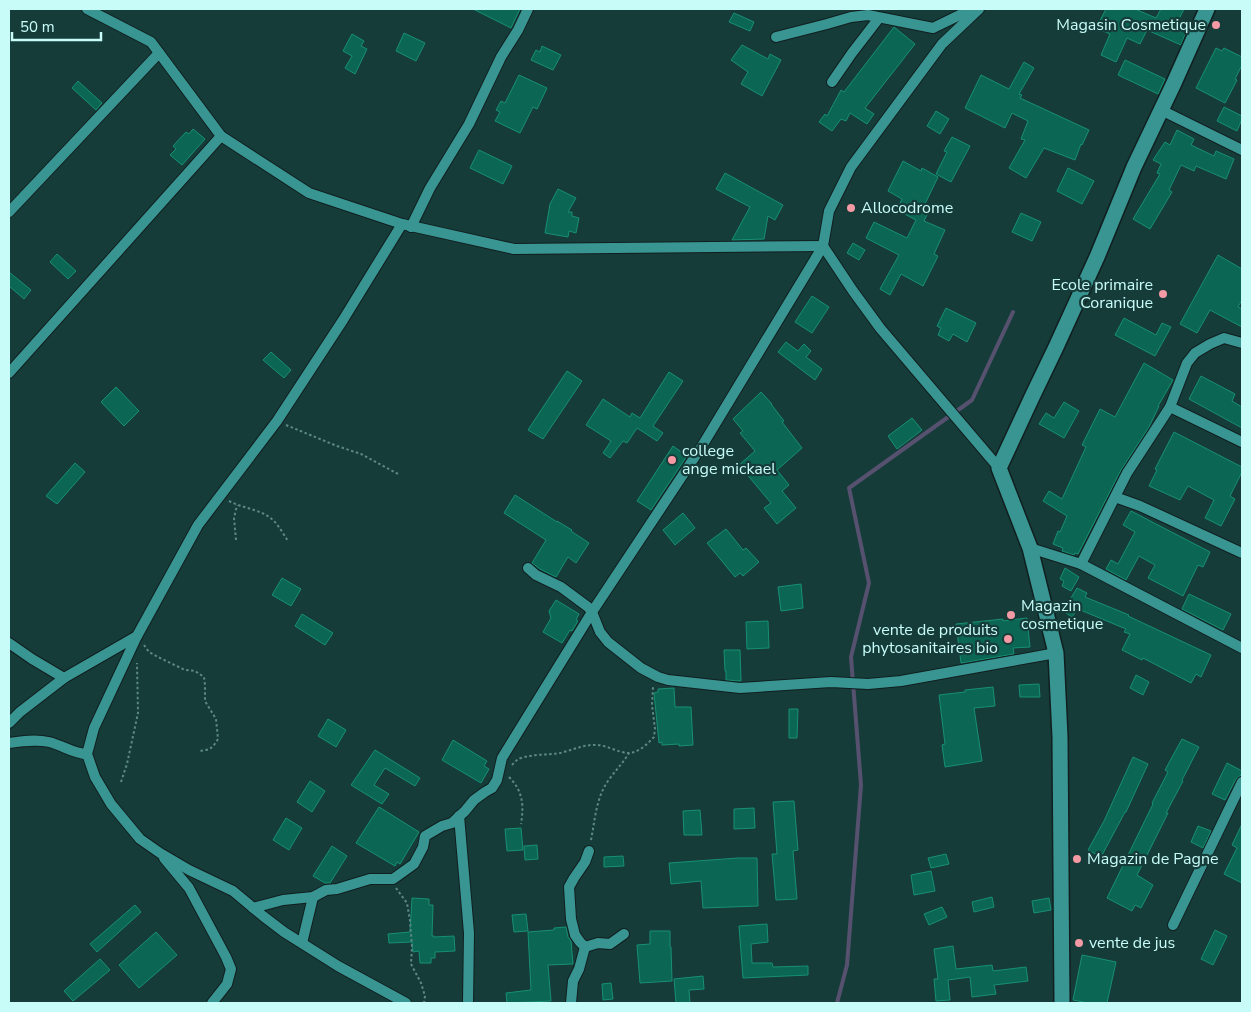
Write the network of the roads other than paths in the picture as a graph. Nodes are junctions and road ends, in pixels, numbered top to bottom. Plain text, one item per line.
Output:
1 (87, 9) edge
2 (528, 9) edge
3 (973, 9) edge
4 (1207, 9) edge
5 (879, 18) junction
6 (776, 37) dead end
7 (159, 53) junction
8 (832, 82) dead end
9 (1161, 110) junction
10 (222, 136) junction
11 (1242, 150) edge
12 (9, 212) edge
13 (407, 226) junction
14 (823, 246) junction
15 (1242, 343) edge
16 (9, 373) edge
17 (1170, 407) junction
18 (1242, 442) edge
19 (999, 468) junction
20 (1115, 498) junction
21 (1030, 548) junction
22 (1242, 553) edge
23 (1081, 564) junction
24 (528, 568) dead end
25 (592, 612) junction
26 (137, 636) junction
27 (9, 643) edge
28 (1242, 648) edge
29 (1056, 653) junction
30 (64, 678) junction
31 (9, 722) edge
32 (9, 743) edge
33 (87, 754) junction
34 (1242, 782) edge
35 (459, 816) junction
36 (589, 851) road end
37 (160, 853) junction
38 (313, 897) junction
39 (253, 908) junction
40 (1173, 925) dead end
41 (624, 934) dead end
42 (302, 944) junction
43 (585, 947) junction
44 (212, 1003) edge
45 (406, 1003) edge
46 (468, 1003) edge
47 (571, 1003) edge
48 (1062, 1003) edge

1 - 7 street
2 - 13 street
3 - 5 street
3 - 14 street
4 - 9 main road
5 - 6 street
5 - 8 street
7 - 10 street
7 - 12 street
9 - 11 street
9 - 19 main road
10 - 13 street
10 - 16 street
13 - 14 street
13 - 26 street
14 - 19 street
14 - 25 street
15 - 17 street
17 - 18 street
17 - 20 street
19 - 21 main road
20 - 22 street
20 - 23 street
21 - 23 street
21 - 29 main road
23 - 28 street
24 - 25 street
25 - 29 street
25 - 35 street
26 - 30 street
26 - 33 street
27 - 30 street
29 - 48 main road
30 - 31 street
32 - 33 street
33 - 37 street
34 - 40 street
35 - 38 street
35 - 46 street
36 - 43 street
37 - 39 street
37 - 44 street
38 - 39 street
38 - 42 street
39 - 42 street
41 - 43 street
42 - 45 street
43 - 47 street

